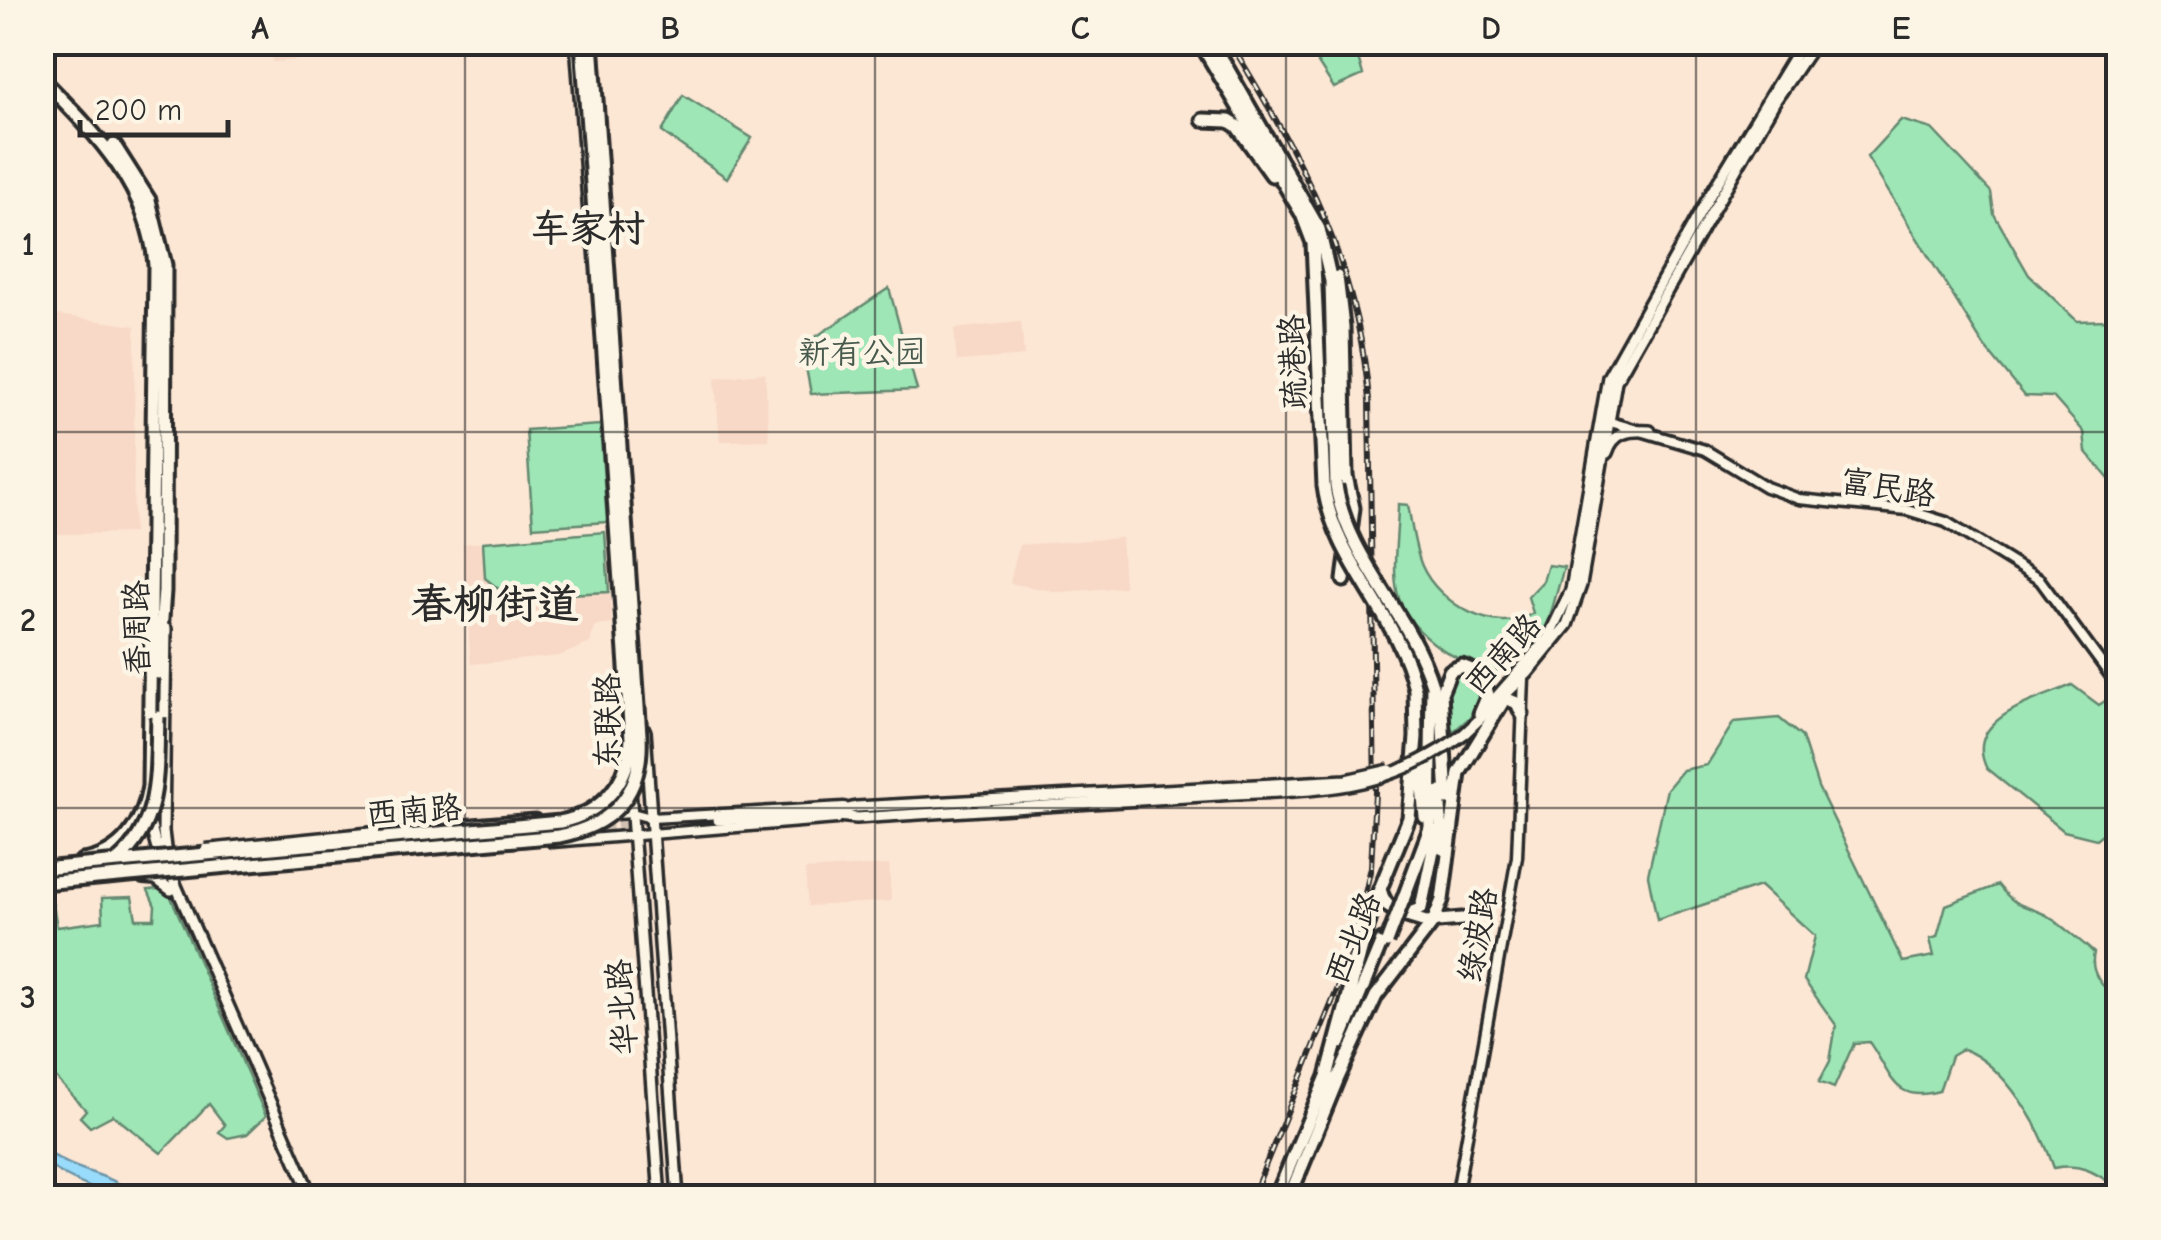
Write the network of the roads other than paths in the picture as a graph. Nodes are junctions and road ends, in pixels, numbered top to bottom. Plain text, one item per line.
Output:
1 (579, 42) edge
2 (594, 42) edge
3 (1200, 42) edge
4 (1212, 42) edge
5 (1804, 42) edge
6 (1815, 42) edge
7 (42, 69) edge
8 (42, 78) edge
9 (1203, 120) dead end
10 (1286, 186) junction
11 (1319, 229) junction
12 (1602, 420) junction
13 (1650, 431) junction
14 (1597, 484) junction
15 (1330, 486) junction
16 (1344, 580) dead end
17 (164, 591) junction
18 (1524, 678) junction
19 (1432, 685) junction
20 (2118, 686) edge
21 (1414, 688) junction
22 (1504, 698) junction
23 (1480, 714) junction
24 (1522, 714) junction
25 (1463, 731) junction
26 (1416, 737) junction
27 (149, 786) junction
28 (856, 812) junction
29 (632, 814) junction
30 (1441, 816) junction
31 (651, 818) junction
32 (718, 820) tunnel mouth
33 (1426, 821) junction
34 (469, 823) junction
35 (544, 830) dead end
36 (652, 830) junction
37 (163, 832) junction
38 (378, 832) junction
39 (636, 836) junction
40 (451, 837) junction
41 (394, 840) junction
42 (471, 847) junction
43 (433, 851) junction
44 (1444, 854) junction
45 (93, 860) junction
46 (191, 861) junction
47 (166, 863) junction
48 (42, 867) edge
49 (123, 867) junction
50 (1445, 878) junction
51 (96, 882) junction
52 (42, 883) edge
53 (1380, 889) junction
54 (173, 891) junction
55 (1400, 899) junction
56 (1442, 900) junction
57 (1403, 915) junction
58 (1433, 922) junction
59 (1331, 1080) junction
60 (309, 1198) edge
61 (660, 1198) edge
62 (678, 1198) edge
63 (1276, 1198) edge
64 (1289, 1198) edge
65 (1456, 1198) edge

1 - 29 main road, 华北路
1 - 47 highway, 东联路, bridge
2 - 31 main road, 华北路
2 - 47 highway, 东联路, bridge
3 - 10 highway, 疏港路
4 - 11 highway
5 - 12 main road, 西南路
6 - 12 main road, 西南路
7 - 17 highway, 香周路
8 - 27 highway, 香周路
9 - 10 highway
10 - 15 highway, 疏港路
11 - 15 highway
11 - 16 highway
12 - 13 main road, 富民路
12 - 14 main road, 西南路
12 - 23 main road, 西南路
13 - 14 main road
13 - 20 main road, 富民路
14 - 18 main road, 西南路
15 - 19 highway, bridge
15 - 21 highway, 疏港路, bridge
17 - 37 main road, 香周路
17 - 52 highway, bridge
18 - 22 main road, 西南路
18 - 24 main road, 绿波路
19 - 30 highway
19 - 55 highway, 西北路
21 - 26 highway
21 - 33 highway, 西北路
22 - 24 highway
22 - 25 main road, 西南路
22 - 50 highway
23 - 25 main road, 西南路
23 - 44 highway
24 - 65 main road, 绿波路
25 - 28 main road, 西南路, bridge
26 - 33 highway
26 - 53 highway
27 - 45 highway
27 - 47 main road, 香周路
28 - 31 main road, 西南路
28 - 32 main road, 西南路
28 - 36 main road, 西南路
29 - 31 main road, 西南路
29 - 34 main road, 西南路
29 - 39 main road, 华北路
30 - 44 highway
30 - 57 highway
31 - 36 main road, 华北路
33 - 55 highway, 西北路
34 - 38 main road, 西南路
34 - 40 main road
35 - 40 main road, 西南路
36 - 39 main road, 西南路
36 - 62 main road, 华北路
37 - 46 main road
37 - 47 main road, 香周路
38 - 41 main road
38 - 47 main road, 西南路, bridge
39 - 42 main road, 西南路
39 - 61 main road, 华北路
40 - 41 main road, 西南路
40 - 42 main road
40 - 43 main road
40 - 46 main road, 西南路
41 - 46 main road, 西南路
42 - 43 main road, 西南路
43 - 47 main road, 西南路, bridge
44 - 50 highway
45 - 48 highway
45 - 49 main road
45 - 51 highway
46 - 47 main road, 西南路
46 - 54 main road
47 - 48 highway, 东联路, bridge
47 - 49 main road, 西南路
47 - 52 highway, 东联路, bridge
47 - 54 main road, 香周路
49 - 51 main road
50 - 56 highway
51 - 52 main road
51 - 54 main road
53 - 57 highway
53 - 59 highway
54 - 60 main road, 香周路
55 - 59 highway, 西北路, bridge
56 - 58 highway
56 - 58 highway
57 - 58 highway
58 - 59 highway
59 - 63 highway, 西北路
59 - 64 highway, 西北路

